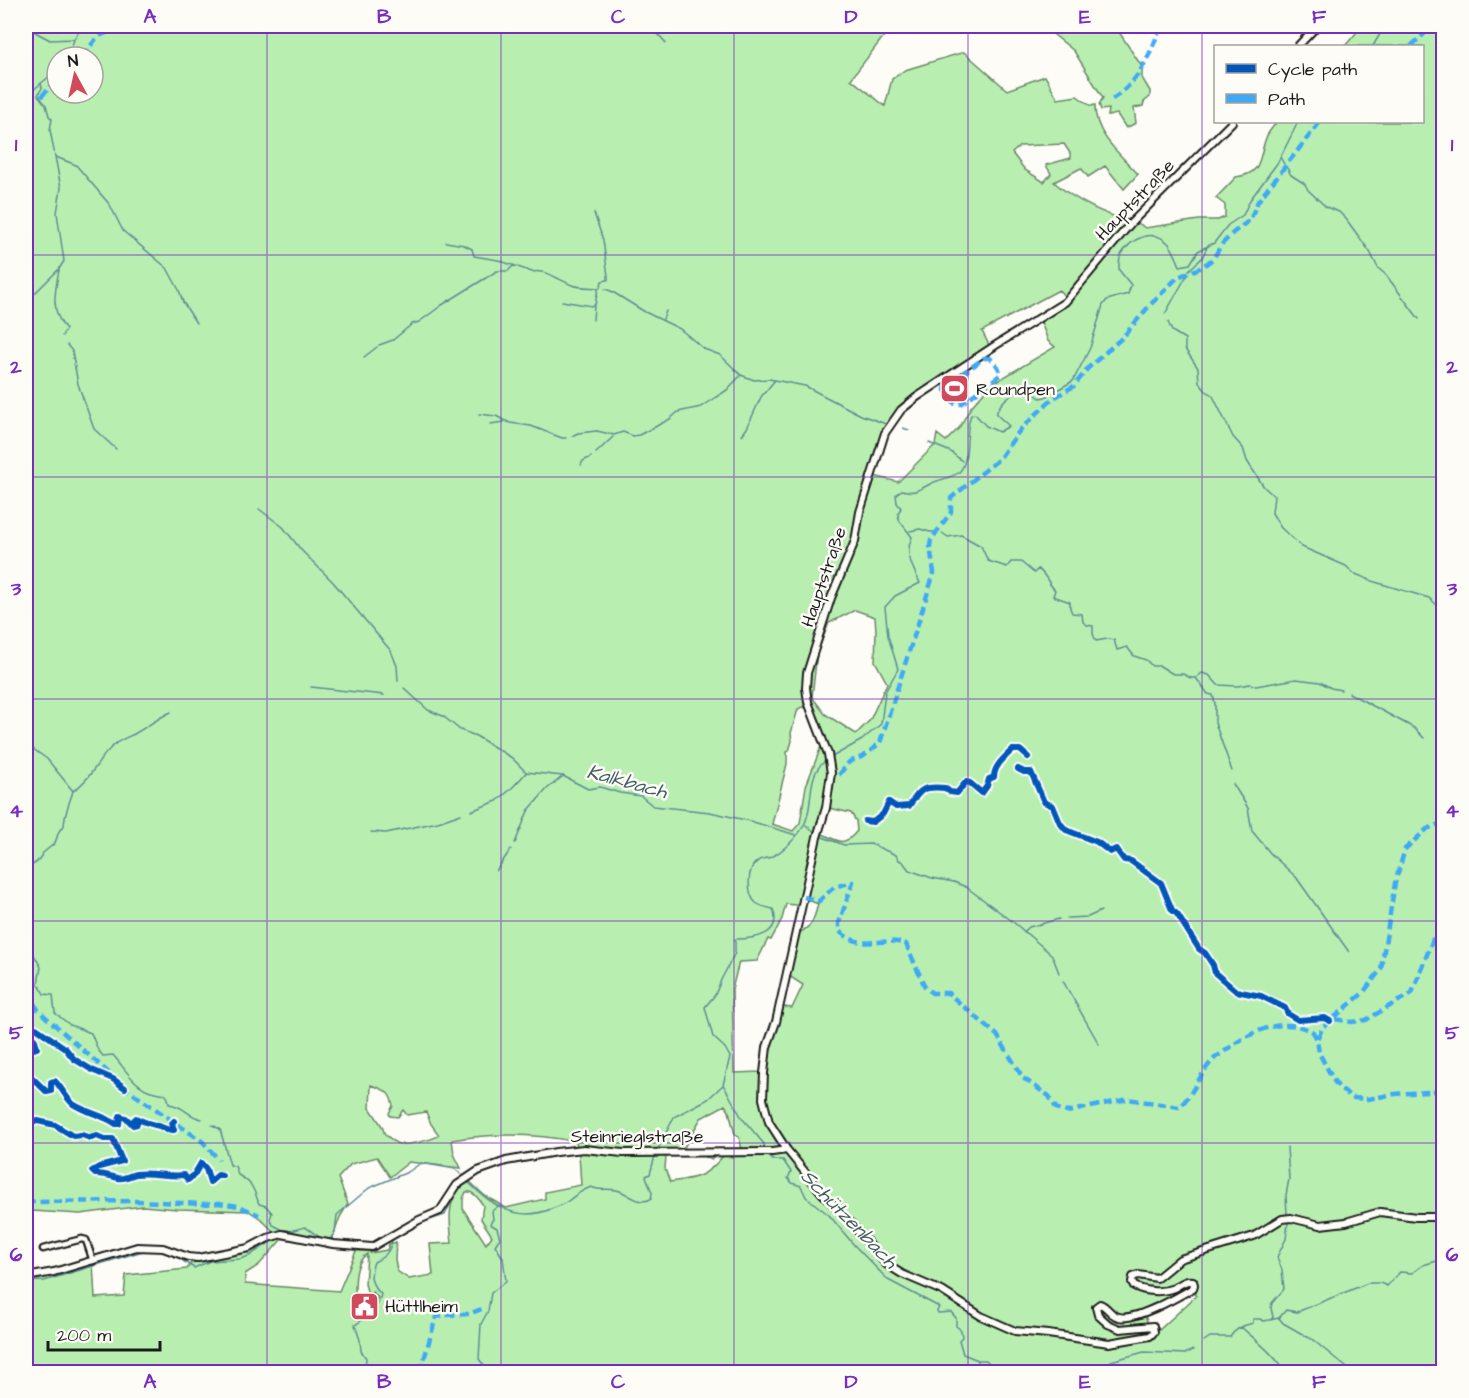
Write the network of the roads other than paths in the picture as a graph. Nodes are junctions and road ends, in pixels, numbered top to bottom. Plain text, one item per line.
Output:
1 (1317, 26) edge
2 (1299, 45) edge
3 (1231, 123) edge
4 (787, 1150) junction
5 (1443, 1217) edge
6 (43, 1249) dead end
7 (93, 1261) junction
8 (26, 1277) edge

1 - 2 main road
3 - 4 main road, Hauptstraße
4 - 5 main road, Hauptstraße
4 - 7 main road, Steinrieglstraße
6 - 7 street
7 - 8 main road, Steinrieglstraße

